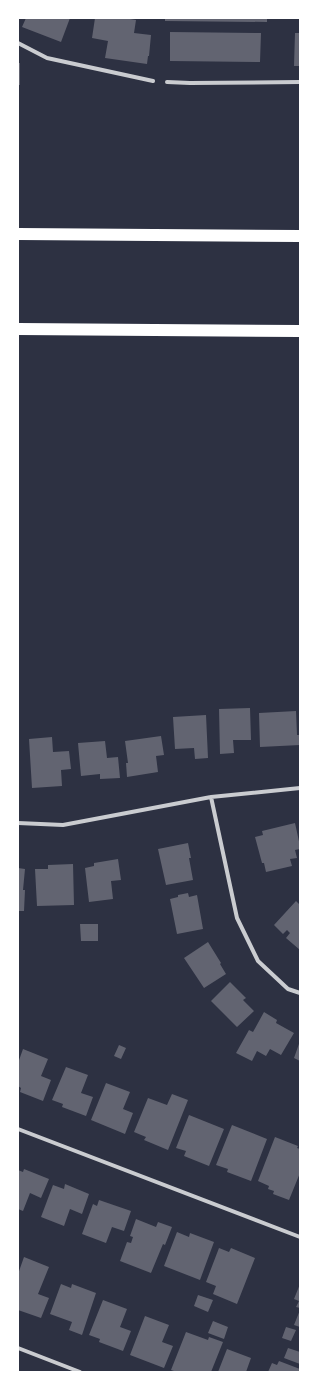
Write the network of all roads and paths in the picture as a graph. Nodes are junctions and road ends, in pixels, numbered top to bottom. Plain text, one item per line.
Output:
1 (18, 43) edge
2 (153, 81) dead end
3 (167, 82) dead end
4 (300, 82) edge
5 (18, 234) edge
6 (300, 236) edge
7 (18, 329) edge
8 (300, 331) edge
9 (300, 788) edge
10 (211, 797) junction
11 (18, 823) edge
12 (300, 993) edge
13 (18, 1128) edge
14 (300, 1237) edge
15 (18, 1348) edge
16 (80, 1372) edge

1 - 2 street
3 - 4 street
5 - 6 highway
7 - 8 highway
9 - 10 street
10 - 11 street
10 - 12 street
13 - 14 street
15 - 16 street

